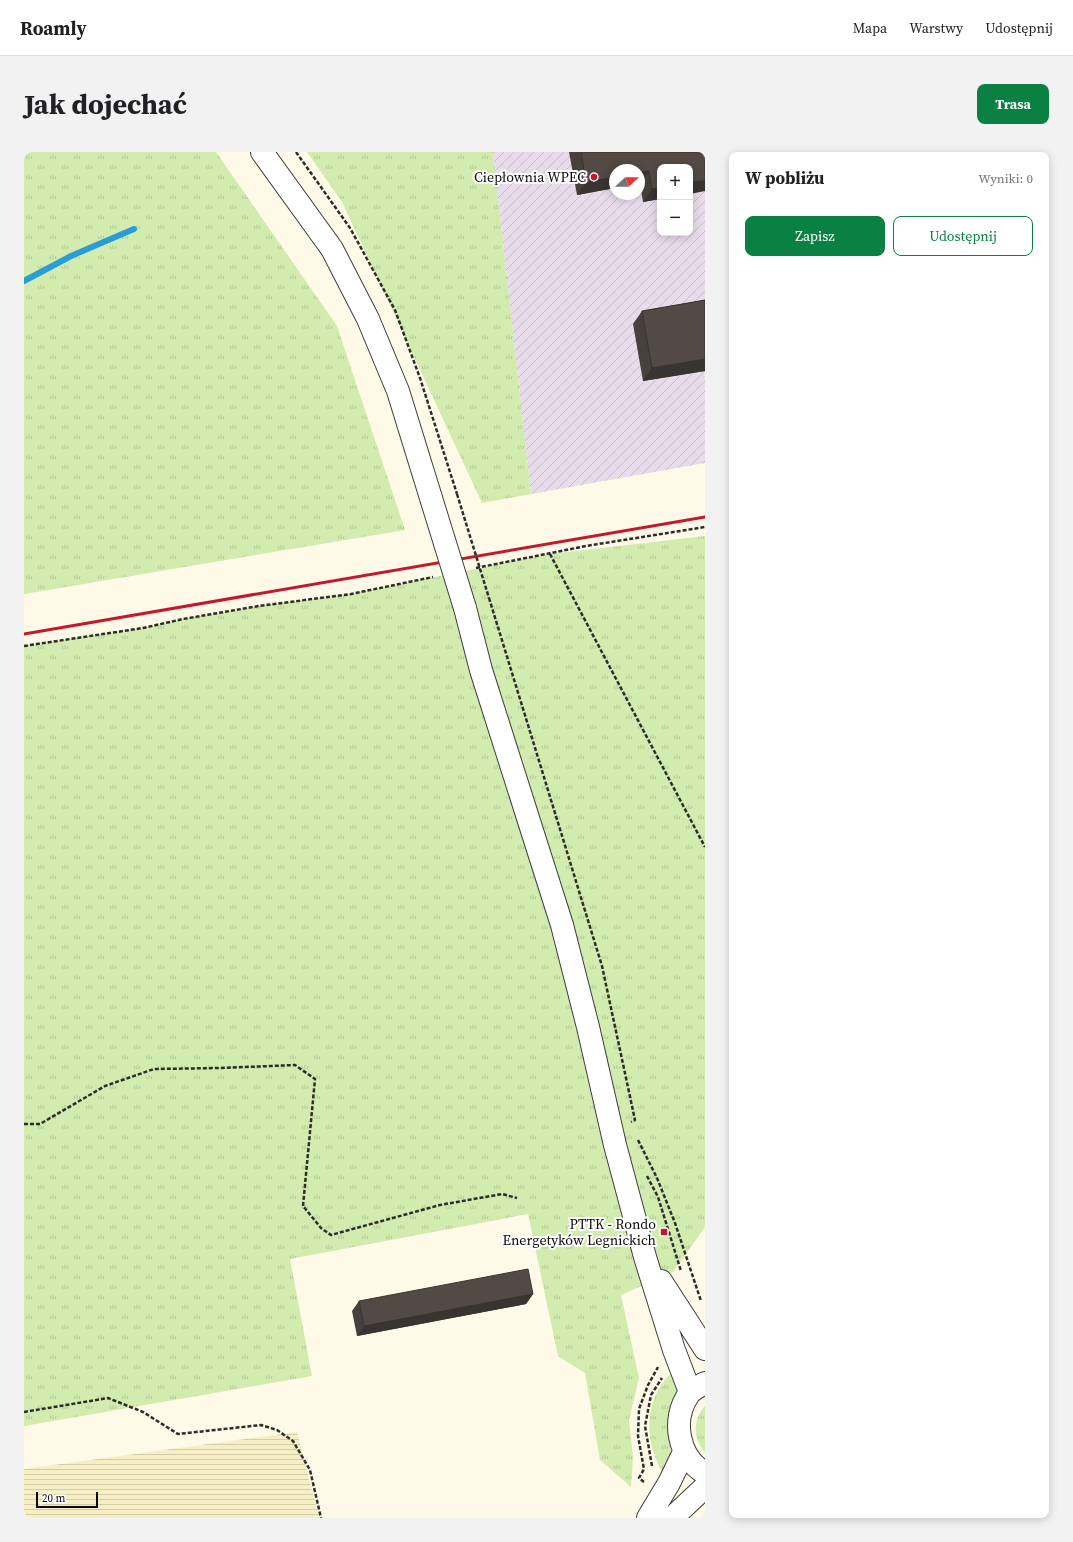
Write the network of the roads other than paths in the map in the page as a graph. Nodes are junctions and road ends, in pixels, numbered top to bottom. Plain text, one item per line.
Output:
1 (262, 152) edge
2 (645, 1257) junction
3 (705, 1349) edge
4 (698, 1388) edge
5 (684, 1452) junction
6 (705, 1474) edge
7 (705, 1487) edge
8 (648, 1518) edge
9 (672, 1518) edge

1 - 2 street, bridge
2 - 3 street
2 - 4 street
4 - 5 street
5 - 6 street
5 - 8 street
7 - 9 street

